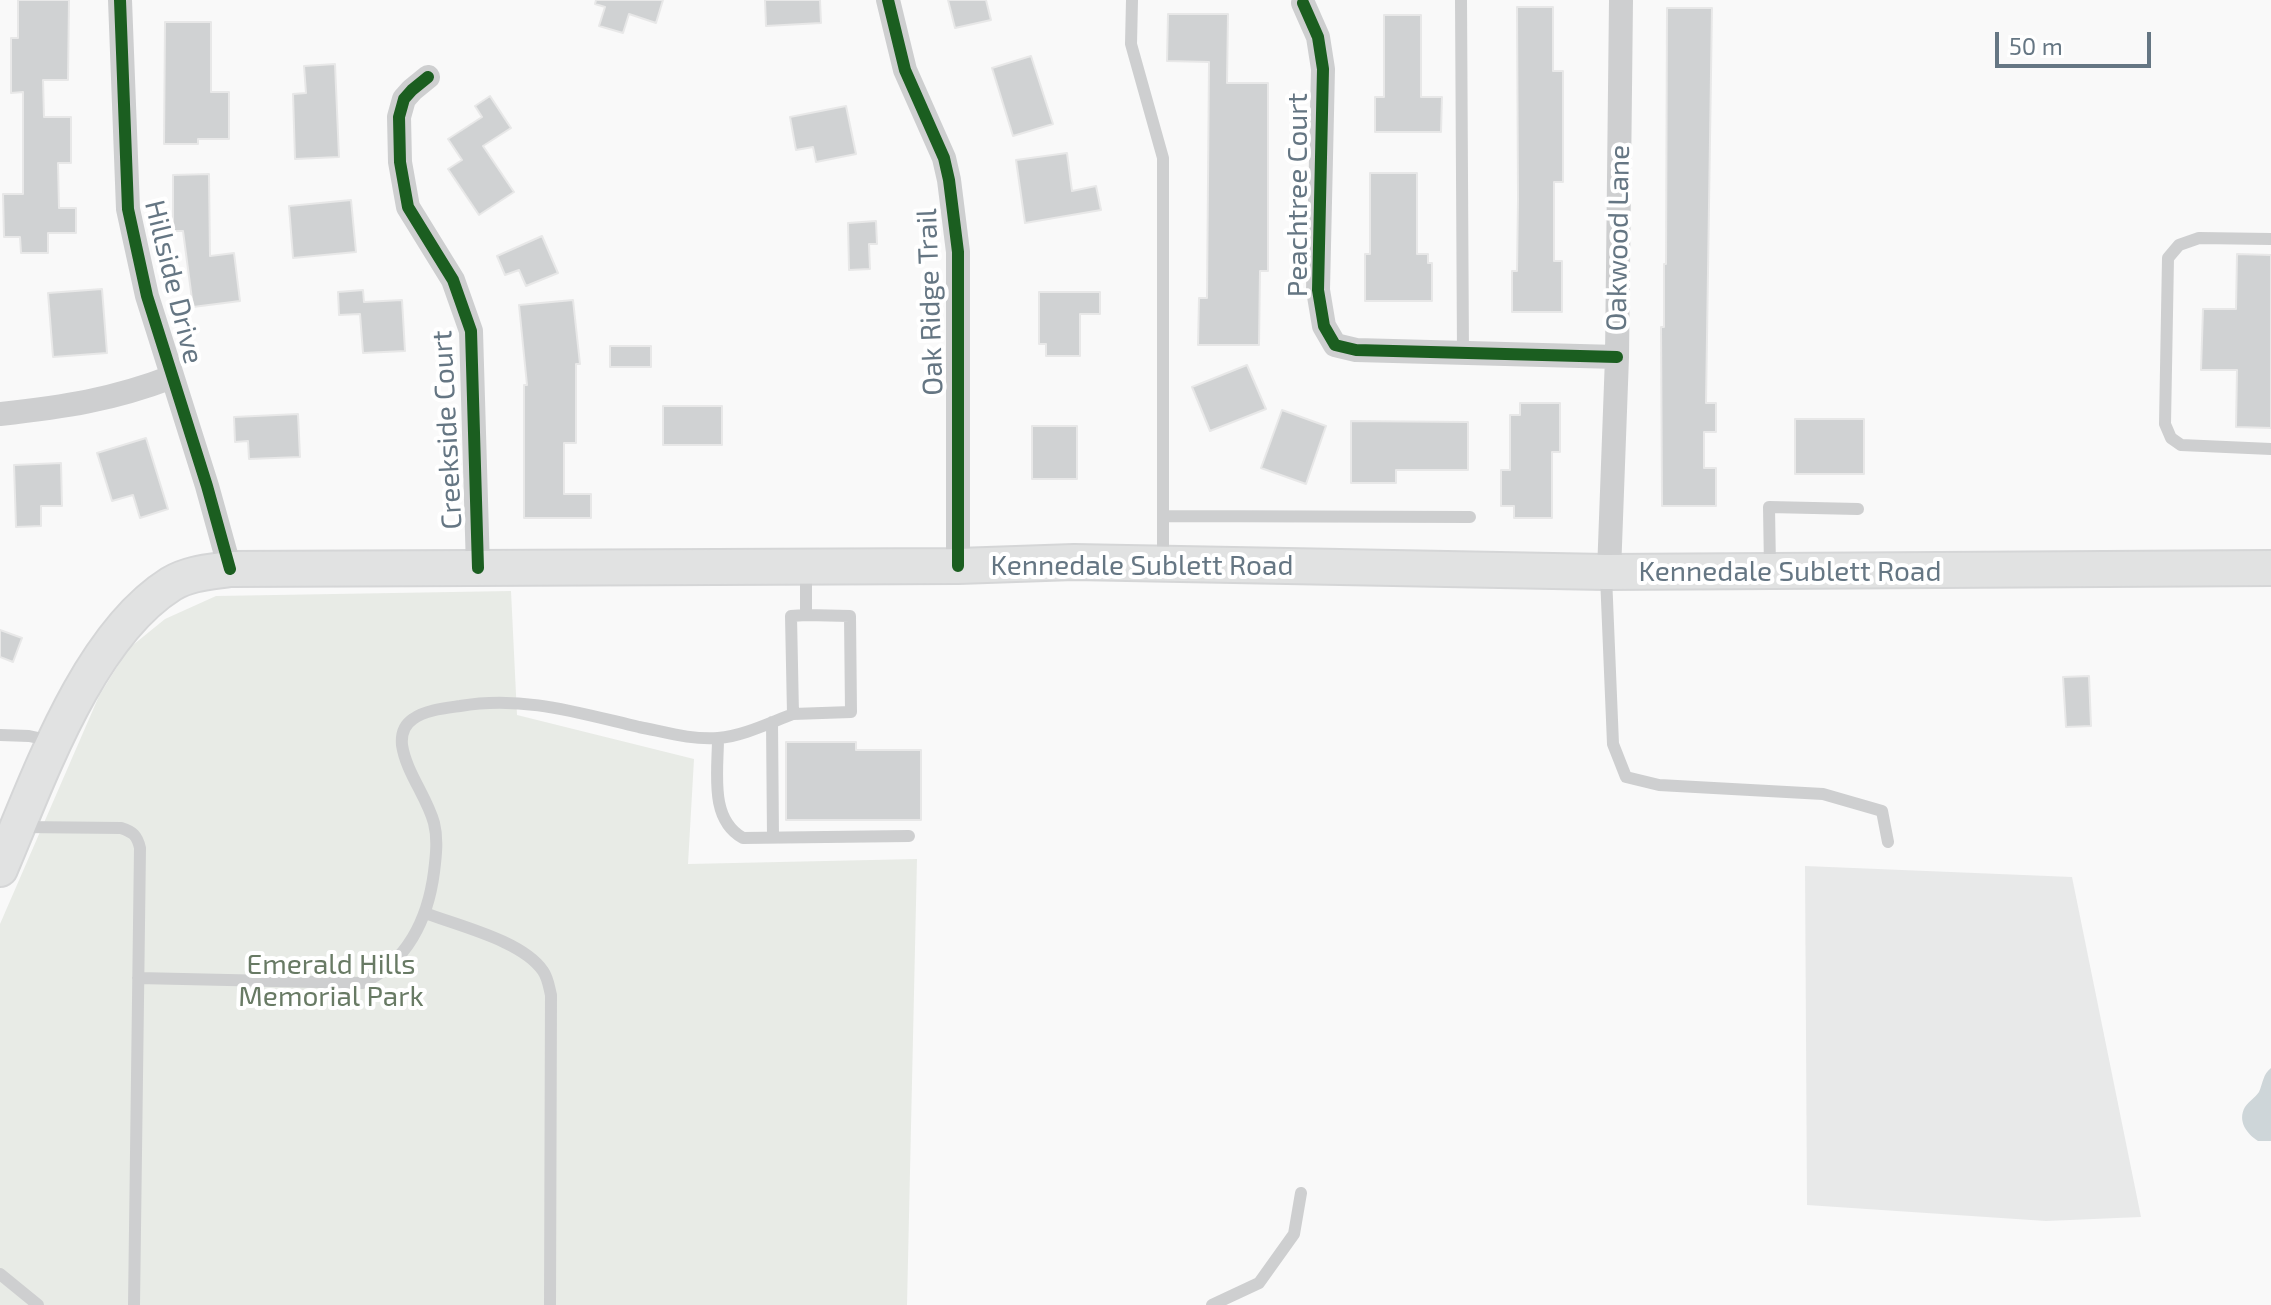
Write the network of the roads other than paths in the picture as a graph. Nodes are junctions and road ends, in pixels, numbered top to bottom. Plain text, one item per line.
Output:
1 (120, 0) edge
2 (888, 0) edge
3 (1132, 0) edge
4 (1461, 0) edge
5 (1621, 0) edge
6 (1303, 3) dead end
7 (428, 77) dead end
8 (2271, 239) edge
9 (1463, 353) junction
10 (1617, 357) junction
11 (172, 377) junction
12 (0, 414) edge
13 (2271, 449) edge
14 (1858, 509) dead end
15 (1163, 516) junction
16 (1470, 517) dead end
17 (1163, 564) junction
18 (806, 566) junction
19 (958, 566) junction
20 (478, 568) junction
21 (2271, 568) edge
22 (230, 569) junction
23 (2213, 570) junction
24 (1607, 572) junction
25 (1770, 572) junction
26 (2271, 575) edge
27 (806, 615) junction
28 (793, 714) junction
29 (772, 722) junction
30 (0, 735) edge
31 (718, 738) junction
32 (55, 742) junction
33 (18, 827) junction
34 (909, 836) dead end
35 (773, 837) junction
36 (1888, 842) dead end
37 (0, 869) edge
38 (425, 913) junction
39 (138, 978) junction
40 (1301, 1193) dead end
41 (0, 1274) edge
42 (38, 1305) edge
43 (134, 1305) edge
44 (550, 1305) edge
45 (1212, 1305) edge

1 - 11 street, Hillside Drive
2 - 19 street, Oak Ridge Trail
3 - 15 lane
4 - 9 lane
5 - 10 street, Oakwood Lane
6 - 9 street, Peachtree Court
7 - 20 street, Creekside Court
8 - 13 lane
9 - 10 street, Peachtree Court
10 - 24 street, Oakwood Lane
11 - 12 street
11 - 22 street, Hillside Drive
14 - 25 lane
15 - 16 lane
15 - 17 lane
17 - 19 main road, Kennedale Sublett Road
17 - 24 main road, Kennedale Sublett Road
18 - 19 main road, Kennedale Sublett Road
18 - 20 main road, Kennedale Sublett Road
18 - 27 lane
20 - 22 main road, Kennedale Sublett Road
21 - 23 main road, Kennedale Sublett Road
22 - 32 main road, Kennedale Sublett Road
23 - 25 main road, Kennedale Sublett Road
23 - 26 main road, Kennedale Sublett Road
24 - 25 main road, Kennedale Sublett Road
24 - 36 lane
27 - 28 lane
27 - 28 lane
28 - 29 lane
29 - 31 lane
29 - 35 lane
30 - 32 lane
31 - 35 lane
31 - 38 lane
32 - 33 main road, Kennedale Sublett Road
33 - 37 main road, Kennedale Sublett Road
33 - 39 lane
34 - 35 lane
38 - 39 lane
38 - 44 lane
39 - 43 lane
40 - 45 lane
41 - 42 lane

